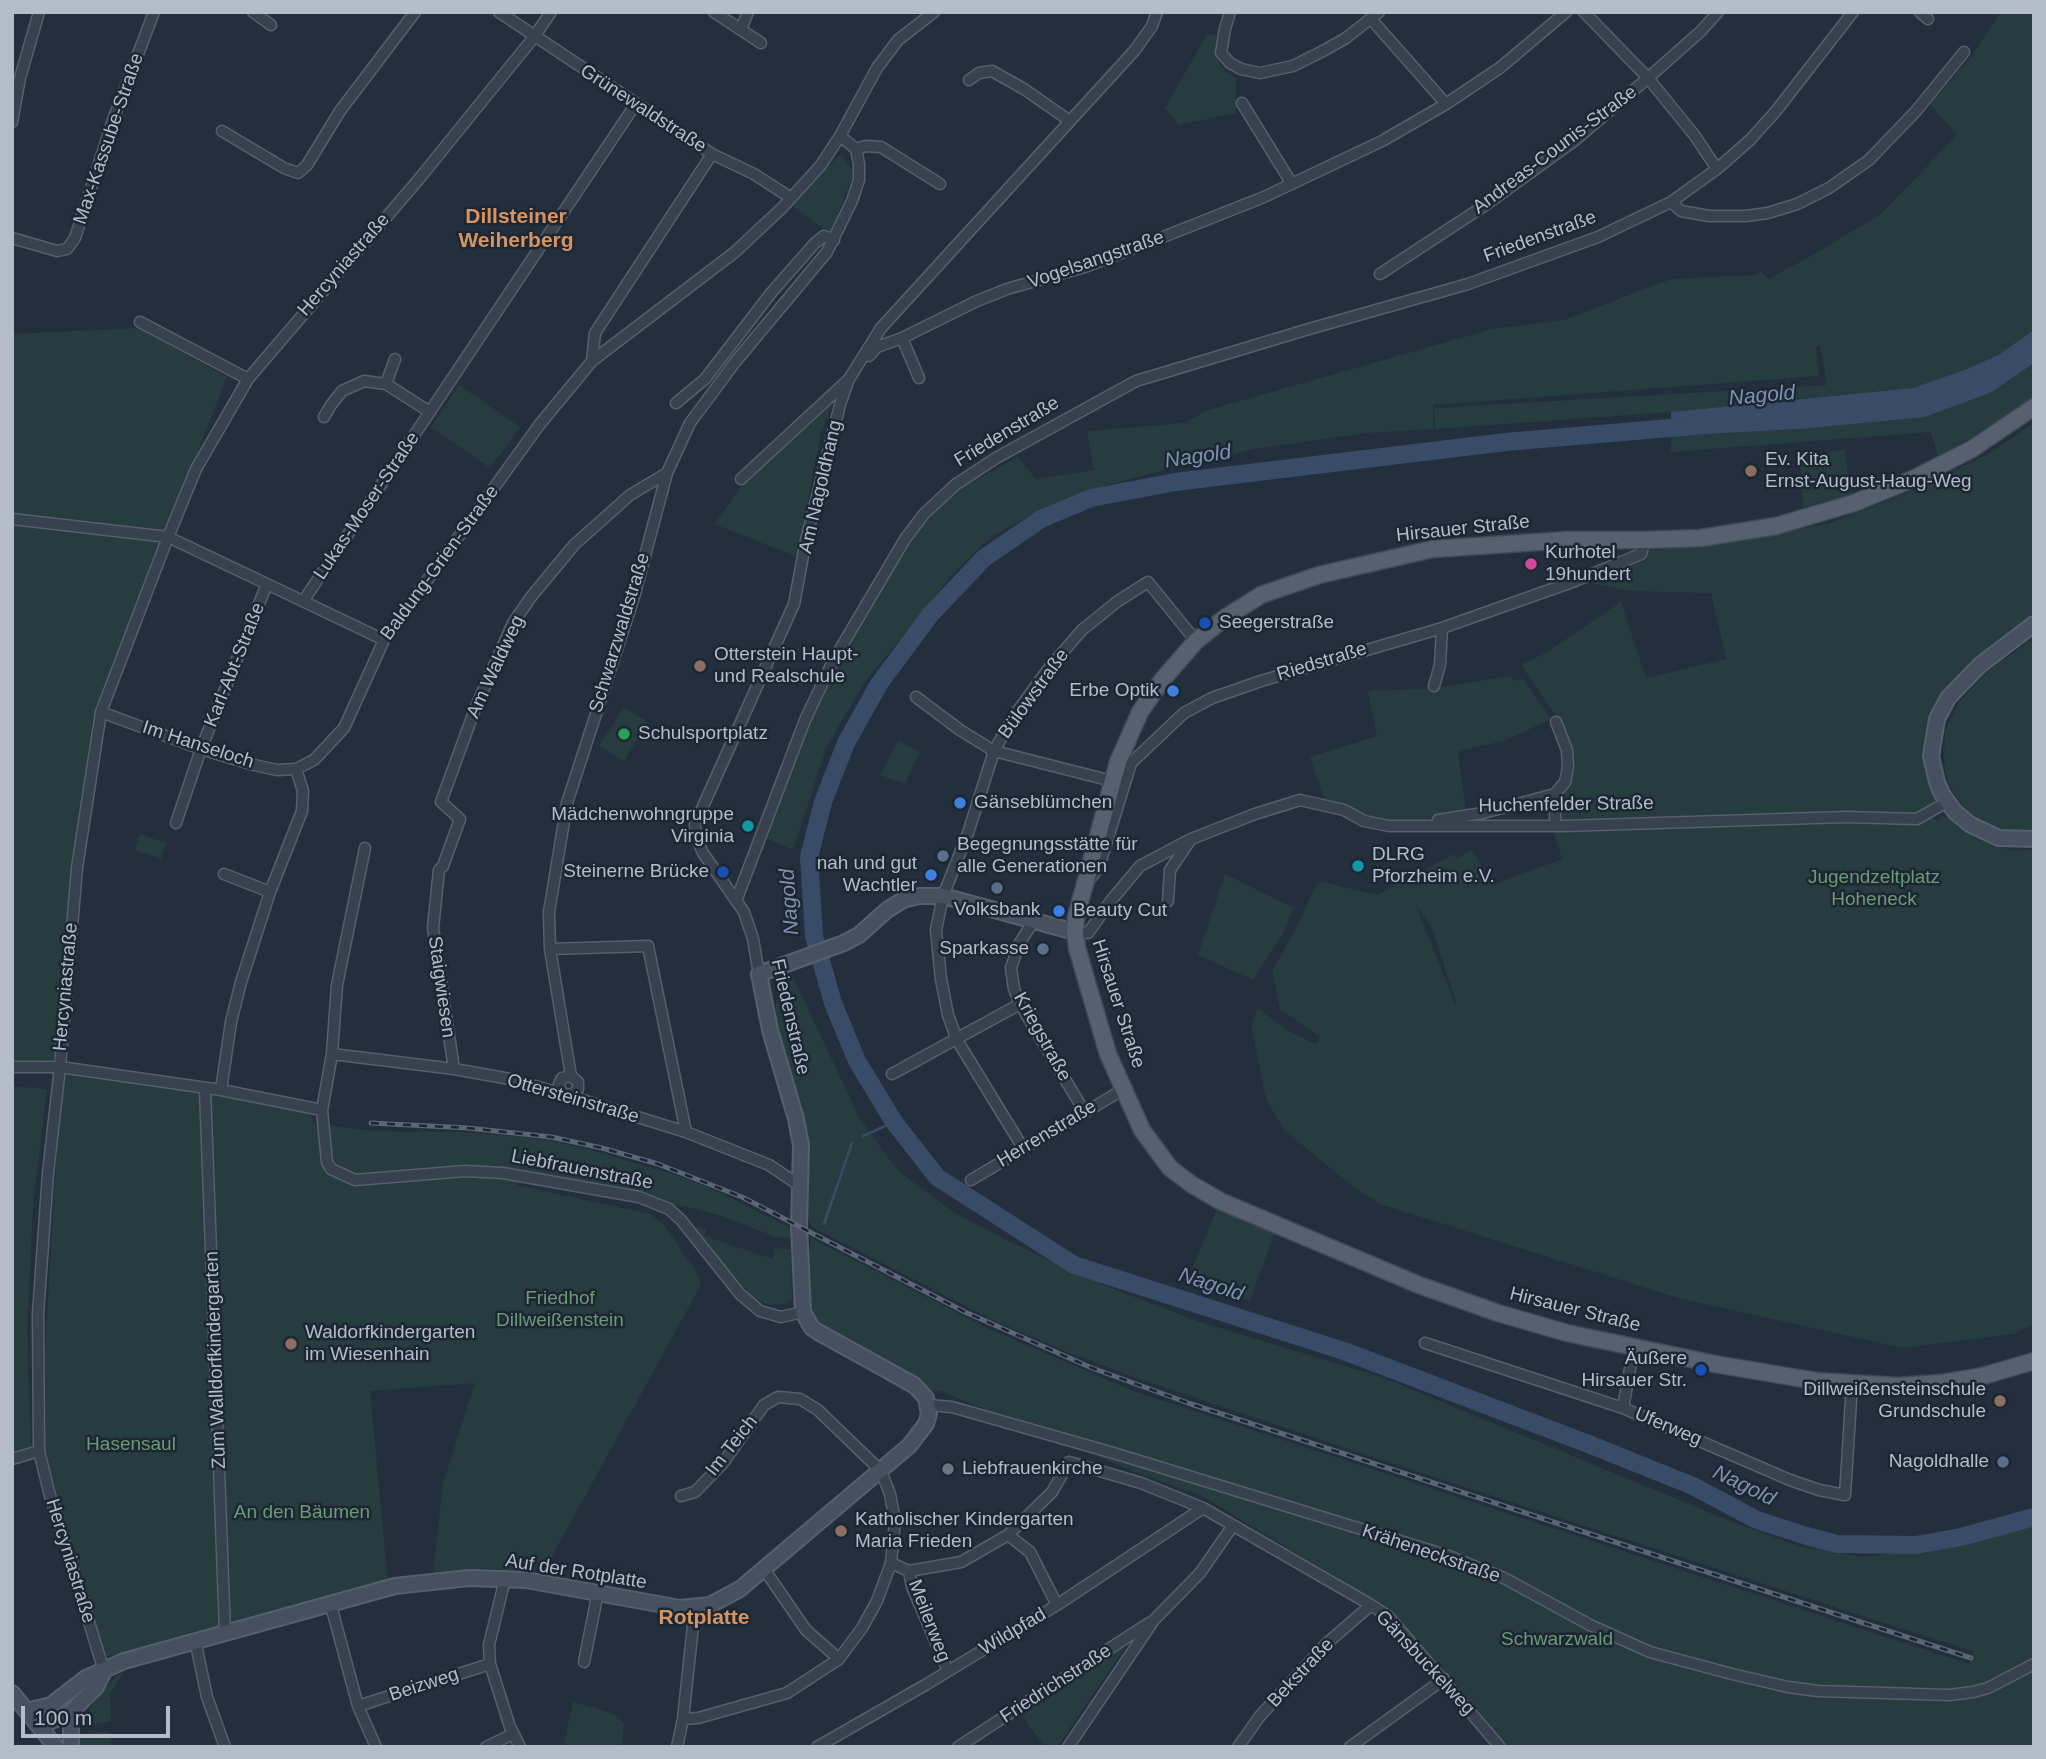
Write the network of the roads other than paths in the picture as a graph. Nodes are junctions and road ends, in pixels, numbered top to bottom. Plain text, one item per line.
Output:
1 (39, 12) edge
2 (154, 12) edge
3 (253, 12) edge
4 (415, 12) edge
5 (499, 12) edge
6 (551, 12) edge
7 (715, 12) edge
8 (748, 12) edge
9 (933, 12) edge
10 (1157, 12) edge
11 (1230, 12) edge
12 (1566, 12) edge
13 (1584, 12) edge
14 (1718, 12) edge
15 (1853, 12) edge
16 (921, 16) edge
17 (1375, 16) edge
18 (271, 25) dead end
19 (741, 29) junction
20 (534, 37) junction
21 (761, 43) dead end
22 (1964, 51) dead end
23 (1648, 78) junction
24 (969, 80) dead end
25 (1242, 103) dead end
26 (1446, 104) junction
27 (635, 105) junction
28 (1069, 121) junction
29 (12, 122) edge
30 (222, 131) dead end
31 (841, 136) junction
32 (856, 149) junction
33 (712, 154) junction
34 (1717, 169) junction
35 (940, 184) dead end
36 (1292, 184) junction
37 (791, 198) junction
38 (1671, 202) junction
39 (12, 238) edge
40 (834, 240) junction
41 (1380, 274) dead end
42 (141, 322) dead end
43 (902, 338) junction
44 (395, 359) dead end
45 (592, 361) junction
46 (919, 378) dead end
47 (248, 379) junction
48 (849, 379) junction
49 (386, 384) junction
50 (676, 403) dead end
51 (2034, 407) edge
52 (430, 412) junction
53 (324, 417) dead end
54 (667, 473) junction
55 (741, 479) dead end
56 (12, 519) edge
57 (167, 537) junction
58 (1645, 540) junction
59 (267, 584) junction
60 (304, 600) junction
61 (2034, 624) edge
62 (1442, 628) junction
63 (384, 640) junction
64 (1196, 641) junction
65 (1434, 686) dead end
66 (916, 697) dead end
67 (100, 712) junction
68 (1556, 722) dead end
69 (201, 749) junction
70 (994, 751) junction
71 (296, 769) junction
72 (1112, 781) junction
73 (1555, 794) junction
74 (1947, 802) junction
75 (176, 823) dead end
76 (1424, 825) junction
77 (1555, 826) junction
78 (1191, 839) junction
79 (2034, 839) edge
80 (365, 848) dead end
81 (443, 866) joint
82 (224, 874) dead end
83 (1086, 883) junction
84 (270, 892) junction
85 (943, 895) junction
86 (736, 901) junction
87 (1168, 901) dead end
88 (1033, 922) junction
89 (1075, 933) junction
90 (551, 949) junction
91 (759, 974) junction
92 (1020, 1004) junction
93 (957, 1040) junction
94 (332, 1054) junction
95 (12, 1067) edge
96 (60, 1067) junction
97 (454, 1069) junction
98 (892, 1074) dead end
99 (205, 1089) junction
100 (1124, 1089) junction
101 (221, 1090) junction
102 (566, 1095) junction
103 (322, 1110) junction
104 (1084, 1111) junction
105 (685, 1132) junction
106 (1023, 1148) junction
107 (971, 1180) dead end
108 (802, 1187) junction
109 (803, 1312) junction
110 (1425, 1343) dead end
111 (1634, 1347) junction
112 (2034, 1361) edge
113 (1852, 1384) junction
114 (928, 1405) junction
115 (1623, 1408) junction
116 (1065, 1441) junction
117 (39, 1451) junction
118 (12, 1459) edge
119 (1069, 1462) junction
120 (881, 1471) junction
121 (681, 1496) dead end
122 (1203, 1508) junction
123 (1232, 1527) junction
124 (1008, 1535) junction
125 (891, 1563) junction
126 (764, 1569) junction
127 (909, 1571) junction
128 (505, 1579) junction
129 (598, 1592) junction
130 (330, 1602) junction
131 (1057, 1605) junction
132 (1371, 1605) junction
133 (695, 1607) junction
134 (1154, 1620) junction
135 (225, 1632) junction
136 (195, 1640) junction
137 (839, 1659) junction
138 (584, 1662) dead end
139 (490, 1664) junction
140 (2034, 1664) edge
141 (104, 1671) junction
142 (948, 1671) junction
143 (1444, 1679) junction
144 (12, 1693) edge
145 (358, 1706) junction
146 (26, 1711) junction
147 (71, 1712) junction
148 (683, 1719) junction
149 (36, 1723) junction
150 (513, 1734) junction
151 (55, 1747) edge
152 (71, 1747) edge
153 (225, 1747) edge
154 (376, 1747) edge
155 (486, 1747) edge
156 (520, 1747) edge
157 (677, 1747) edge
158 (817, 1747) edge
159 (958, 1747) edge
160 (1068, 1747) edge
161 (1238, 1747) edge
162 (1350, 1747) edge
163 (1500, 1747) edge

1 - 29 street
2 - 39 street, Max-Kassube-Straße
3 - 18 street
4 - 30 street
5 - 20 street, Grünewaldstraße
6 - 20 street, Hercyniastraße
7 - 19 street
8 - 19 street
9 - 16 street
10 - 28 street, Am Nagoldhang
11 - 17 street
12 - 26 street, Vogelsangstraße
13 - 23 street
14 - 23 street, Andreas-Counis-Straße
15 - 34 street, Friedenstraße
16 - 31 street
17 - 26 street
19 - 21 street
20 - 27 street, Grünewaldstraße
20 - 47 street, Hercyniastraße
22 - 38 street
23 - 34 street
23 - 41 street, Andreas-Counis-Straße
24 - 28 street
25 - 36 street
26 - 36 street, Vogelsangstraße
27 - 33 street, Grünewaldstraße
27 - 52 street, Lukas-Moser-Straße
28 - 48 street, Am Nagoldhang
31 - 32 street
31 - 37 street, Baldung-Grien-Straße
32 - 35 street
32 - 40 street, Schwarzwaldstraße
33 - 37 street, Grünewaldstraße
33 - 45 street
34 - 38 street, Friedenstraße
36 - 43 street, Vogelsangstraße
37 - 45 street, Baldung-Grien-Straße
38 - 86 street, Friedenstraße
40 - 50 street
40 - 54 street, Schwarzwaldstraße
42 - 47 street
43 - 46 street
43 - 48 street, Vogelsangstraße
44 - 49 street
45 - 63 street, Baldung-Grien-Straße
47 - 57 street, Hercyniastraße
48 - 55 street
48 - 86 street, Am Nagoldhang
49 - 52 street, Lukas-Moser-Straße
49 - 53 street
51 - 58 main road, Hirsauer Straße
52 - 60 street, Lukas-Moser-Straße
54 - 81 street, Am Waldweg
54 - 90 street, Schwarzwaldstraße
56 - 57 street
57 - 59 street
57 - 67 street, Hercyniastraße
58 - 62 street, Riedstraße
58 - 64 main road, Hirsauer Straße
59 - 60 street, Karl-Abt-Straße
59 - 69 street, Karl-Abt-Straße
60 - 63 street, Karl-Abt-Straße
61 - 74 street
62 - 65 street
62 - 83 street, Riedstraße
63 - 71 street, Baldung-Grien-Straße
64 - 70 street, Bülowstraße
64 - 72 main road, Hirsauer Straße
66 - 70 street
67 - 69 street, Im Hanseloch
67 - 96 street, Hercyniastraße
68 - 73 street
69 - 71 street, Im Hanseloch
69 - 75 street, Karl-Abt-Straße
70 - 72 street
70 - 85 street, Bülowstraße
71 - 84 street
72 - 83 main road, Hirsauer Straße
73 - 76 street
73 - 77 street
74 - 77 street, Huchenfelder Straße
74 - 79 street
76 - 77 street, Huchenfelder Straße
76 - 78 street, Huchenfelder Straße
78 - 87 street
78 - 89 street, Huchenfelder Straße
80 - 94 street
81 - 97 street, Staigwiesen
82 - 84 street
83 - 89 main road, Hirsauer Straße
84 - 101 street
85 - 88 street
85 - 91 street
85 - 93 street, Bülowstraße
86 - 91 street, Friedenstraße
88 - 89 street
88 - 92 street, Kriegstraße
89 - 100 main road, Hirsauer Straße
90 - 102 street, Schwarzwaldstraße
90 - 105 street
91 - 108 street, Friedenstraße
92 - 93 street
92 - 104 street, Kriegstraße
93 - 98 street
93 - 106 street, Bülowstraße
94 - 97 street, Ottersteinstraße
94 - 103 street
95 - 96 street
96 - 99 street
96 - 117 street, Hercyniastraße
97 - 102 street, Ottersteinstraße
99 - 101 street
99 - 135 street, Zum Walldorfkindergarten
100 - 104 street, Herrenstraße
100 - 111 main road, Hirsauer Straße
101 - 103 street
102 - 105 street, Ottersteinstraße
103 - 109 street, Liebfrauenstraße
104 - 106 street, Herrenstraße
105 - 108 street, Ottersteinstraße
106 - 107 street, Herrenstraße
108 - 109 street, Friedenstraße
109 - 114 street
110 - 115 street, Uferweg
111 - 113 main road, Hirsauer Straße
111 - 115 street, Uferweg
112 - 113 main road, Hirsauer Straße
113 - 115 street, Uferweg
114 - 116 street
114 - 120 street, Auf der Rotplatte
116 - 119 street
116 - 140 street, Kräheneckstraße
117 - 118 street
117 - 141 street, Hercyniastraße
119 - 122 street
119 - 124 street
120 - 121 street, Im Teich
120 - 125 street
120 - 126 street, Auf der Rotplatte
122 - 123 street
122 - 131 street, Wildpfad
123 - 132 street, Gänsbuckelweg
123 - 134 street
124 - 127 street
124 - 131 street
125 - 127 street
125 - 137 street
126 - 133 street, Auf der Rotplatte
126 - 137 street
127 - 142 street, Meilerweg
128 - 129 street, Auf der Rotplatte
128 - 130 street, Auf der Rotplatte
128 - 139 street
129 - 133 street, Auf der Rotplatte
129 - 138 street
130 - 135 street, Auf der Rotplatte
130 - 145 street
131 - 142 street, Wildpfad
132 - 143 street, Gänsbuckelweg
132 - 161 street, Bekstraße
133 - 148 street
134 - 159 street, Friedrichstraße
134 - 160 street
135 - 136 street, Auf der Rotplatte
136 - 141 street, Auf der Rotplatte
136 - 153 street
137 - 148 street
139 - 145 street, Beizweg
139 - 150 street
141 - 146 street, Auf der Rotplatte
141 - 147 street
142 - 158 street, Wildpfad
143 - 162 street
143 - 163 street, Gänsbuckelweg
144 - 146 street
145 - 154 street
146 - 149 street
147 - 149 street
147 - 152 street
148 - 157 street
149 - 151 street
150 - 155 street
150 - 156 street

